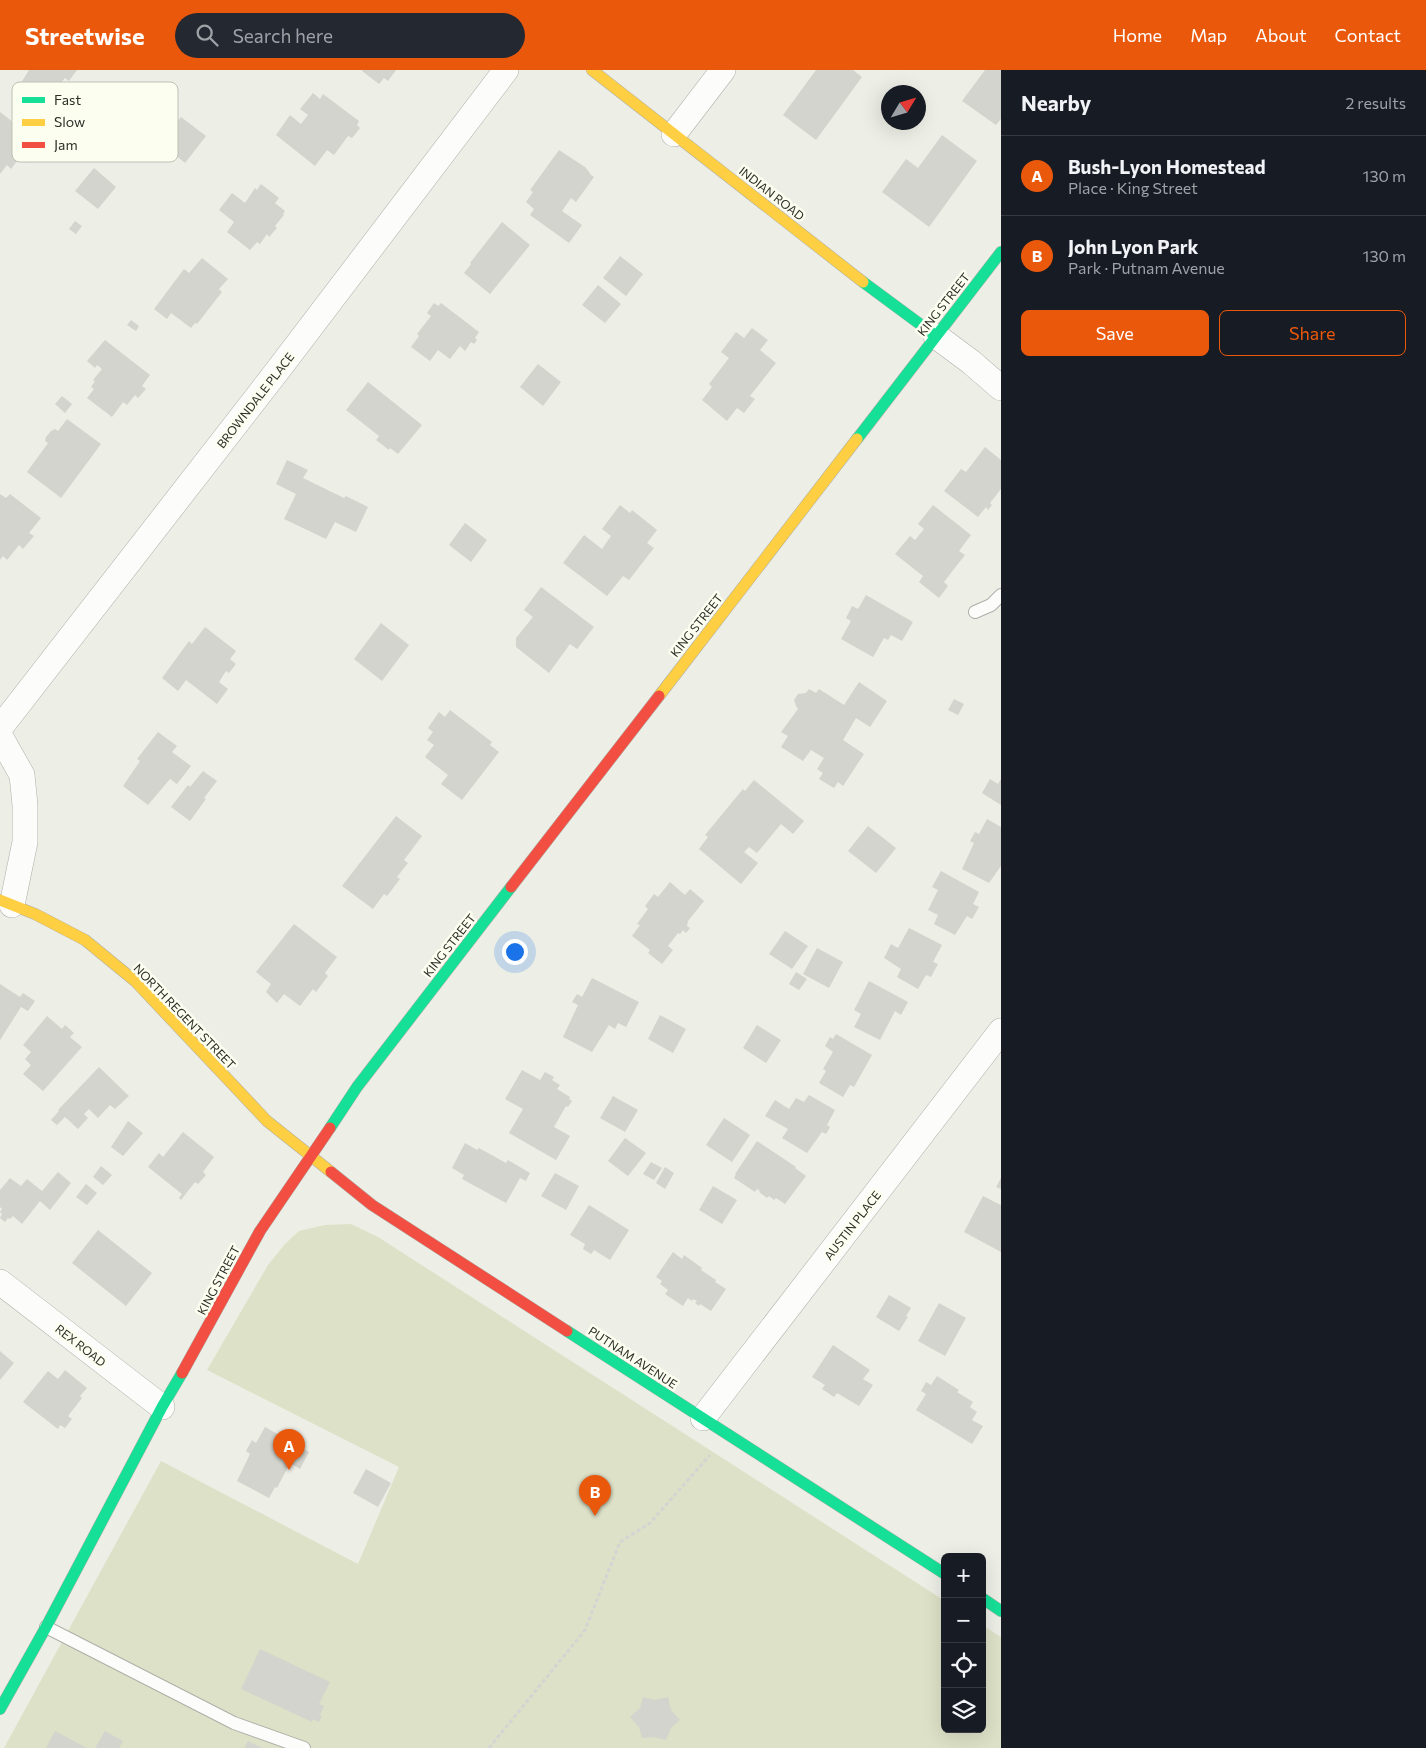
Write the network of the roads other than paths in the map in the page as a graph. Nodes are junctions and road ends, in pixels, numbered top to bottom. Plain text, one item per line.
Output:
1 (506, 70) edge
2 (592, 70) edge
3 (723, 70) edge
4 (674, 134) junction
5 (1001, 252) edge
6 (936, 336) junction
7 (1001, 388) edge
8 (1001, 595) edge
9 (975, 612) dead end
10 (0, 728) edge
11 (0, 736) edge
12 (6, 903) edge
13 (1001, 1031) edge
14 (310, 1157) junction
15 (0, 1282) edge
16 (162, 1408) junction
17 (703, 1418) junction
18 (941, 1571) edge
19 (986, 1601) edge
20 (1001, 1611) edge
21 (46, 1627) junction
22 (0, 1709) edge
23 (304, 1748) edge

1 - 10 street, BROWNDALE PLACE
2 - 4 main road, INDIAN ROAD
3 - 4 street
4 - 6 main road, INDIAN ROAD
5 - 6 main road, KING STREET
6 - 7 street
6 - 14 main road, KING STREET
8 - 9 lane
11 - 12 street
12 - 14 main road, NORTH REGENT STREET
13 - 17 street, AUSTIN PLACE
14 - 16 main road, KING STREET
14 - 17 main road, PUTNAM AVENUE
15 - 16 street, REX ROAD
16 - 21 main road, KING STREET
17 - 18 main road, PUTNAM AVENUE
19 - 20 main road
21 - 22 main road, KING STREET
21 - 23 lane

